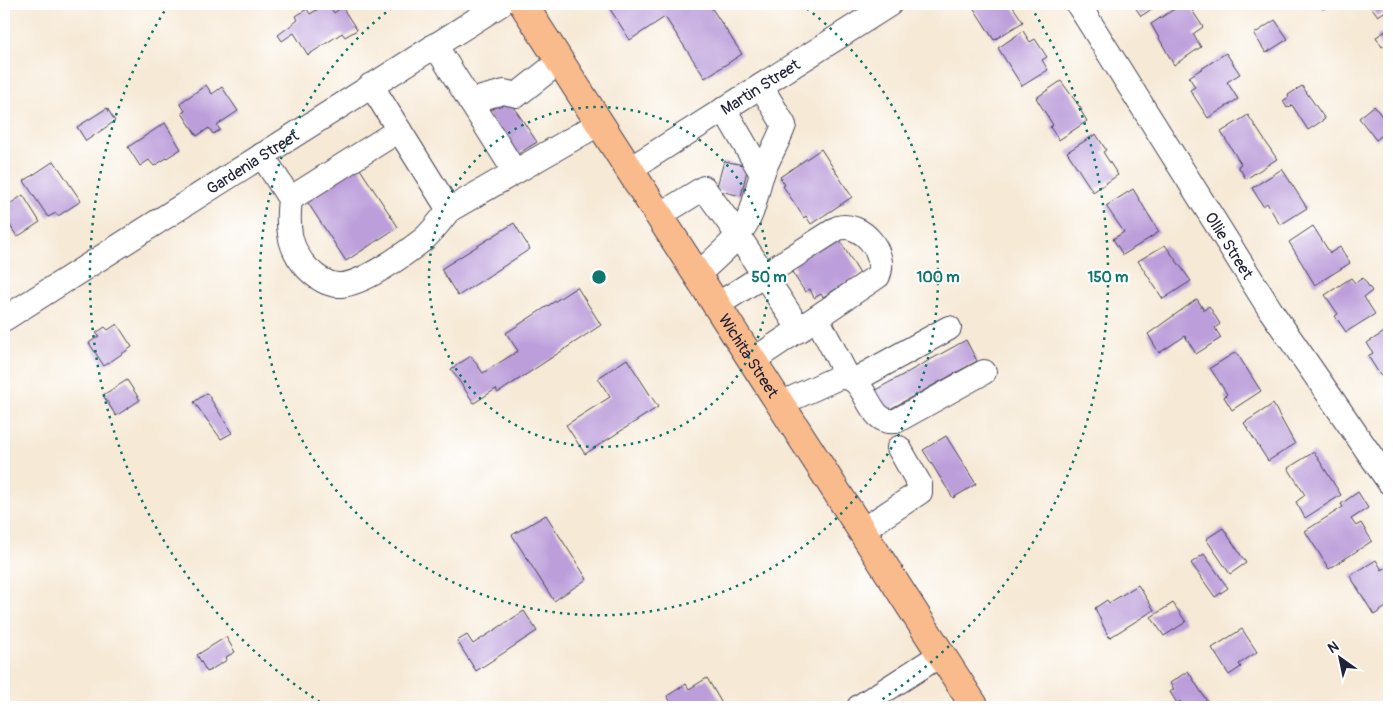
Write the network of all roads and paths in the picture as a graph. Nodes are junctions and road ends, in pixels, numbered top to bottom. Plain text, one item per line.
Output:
1 (501, 4) edge
2 (523, 4) edge
3 (890, 4) edge
4 (1078, 4) edge
5 (435, 45) junction
6 (560, 61) junction
7 (371, 85) junction
8 (761, 86) junction
9 (470, 101) junction
10 (724, 109) junction
11 (600, 123) junction
12 (399, 130) junction
13 (262, 155) junction
14 (630, 169) junction
15 (515, 172) junction
16 (762, 174) junction
17 (290, 198) junction
18 (449, 210) junction
19 (660, 215) junction
20 (738, 235) junction
21 (764, 274) junction
22 (698, 275) junction
23 (717, 305) junction
24 (4, 319) edge
25 (808, 324) junction
26 (949, 328) dead end
27 (752, 361) junction
28 (984, 372) dead end
29 (851, 378) junction
30 (780, 404) junction
31 (899, 448) dead end
32 (1389, 482) edge
33 (862, 531) junction
34 (940, 655) junction
35 (859, 707) edge
36 (974, 707) edge

1 - 5 street, Gardenia Street
2 - 6 main road, Wichita Street
3 - 8 street, Martin Street
4 - 32 street, Ollie Street
5 - 7 street, Gardenia Street
5 - 9 street
6 - 9 street
6 - 11 main road, Wichita Street
7 - 12 street
7 - 13 street, Gardenia Street
8 - 10 street, Martin Street
8 - 16 street
9 - 15 street
10 - 14 street, Martin Street
10 - 16 street
11 - 14 main road, Wichita Street
11 - 15 street
12 - 17 street
12 - 18 street
13 - 17 street
13 - 24 street, Gardenia Street
14 - 19 main road, Wichita Street
15 - 18 street
16 - 20 street
17 - 18 street
19 - 20 street
19 - 22 main road, Wichita Street
20 - 21 street
20 - 22 street
21 - 23 street
21 - 25 street
21 - 25 street
22 - 23 main road, Wichita Street
23 - 27 main road, Wichita Street
25 - 27 street
25 - 29 street
26 - 29 street
27 - 30 main road, Wichita Street
28 - 29 street
29 - 30 street
30 - 33 main road, Wichita Street
31 - 33 street
33 - 34 main road, Wichita Street
34 - 35 street
34 - 36 main road, Wichita Street

